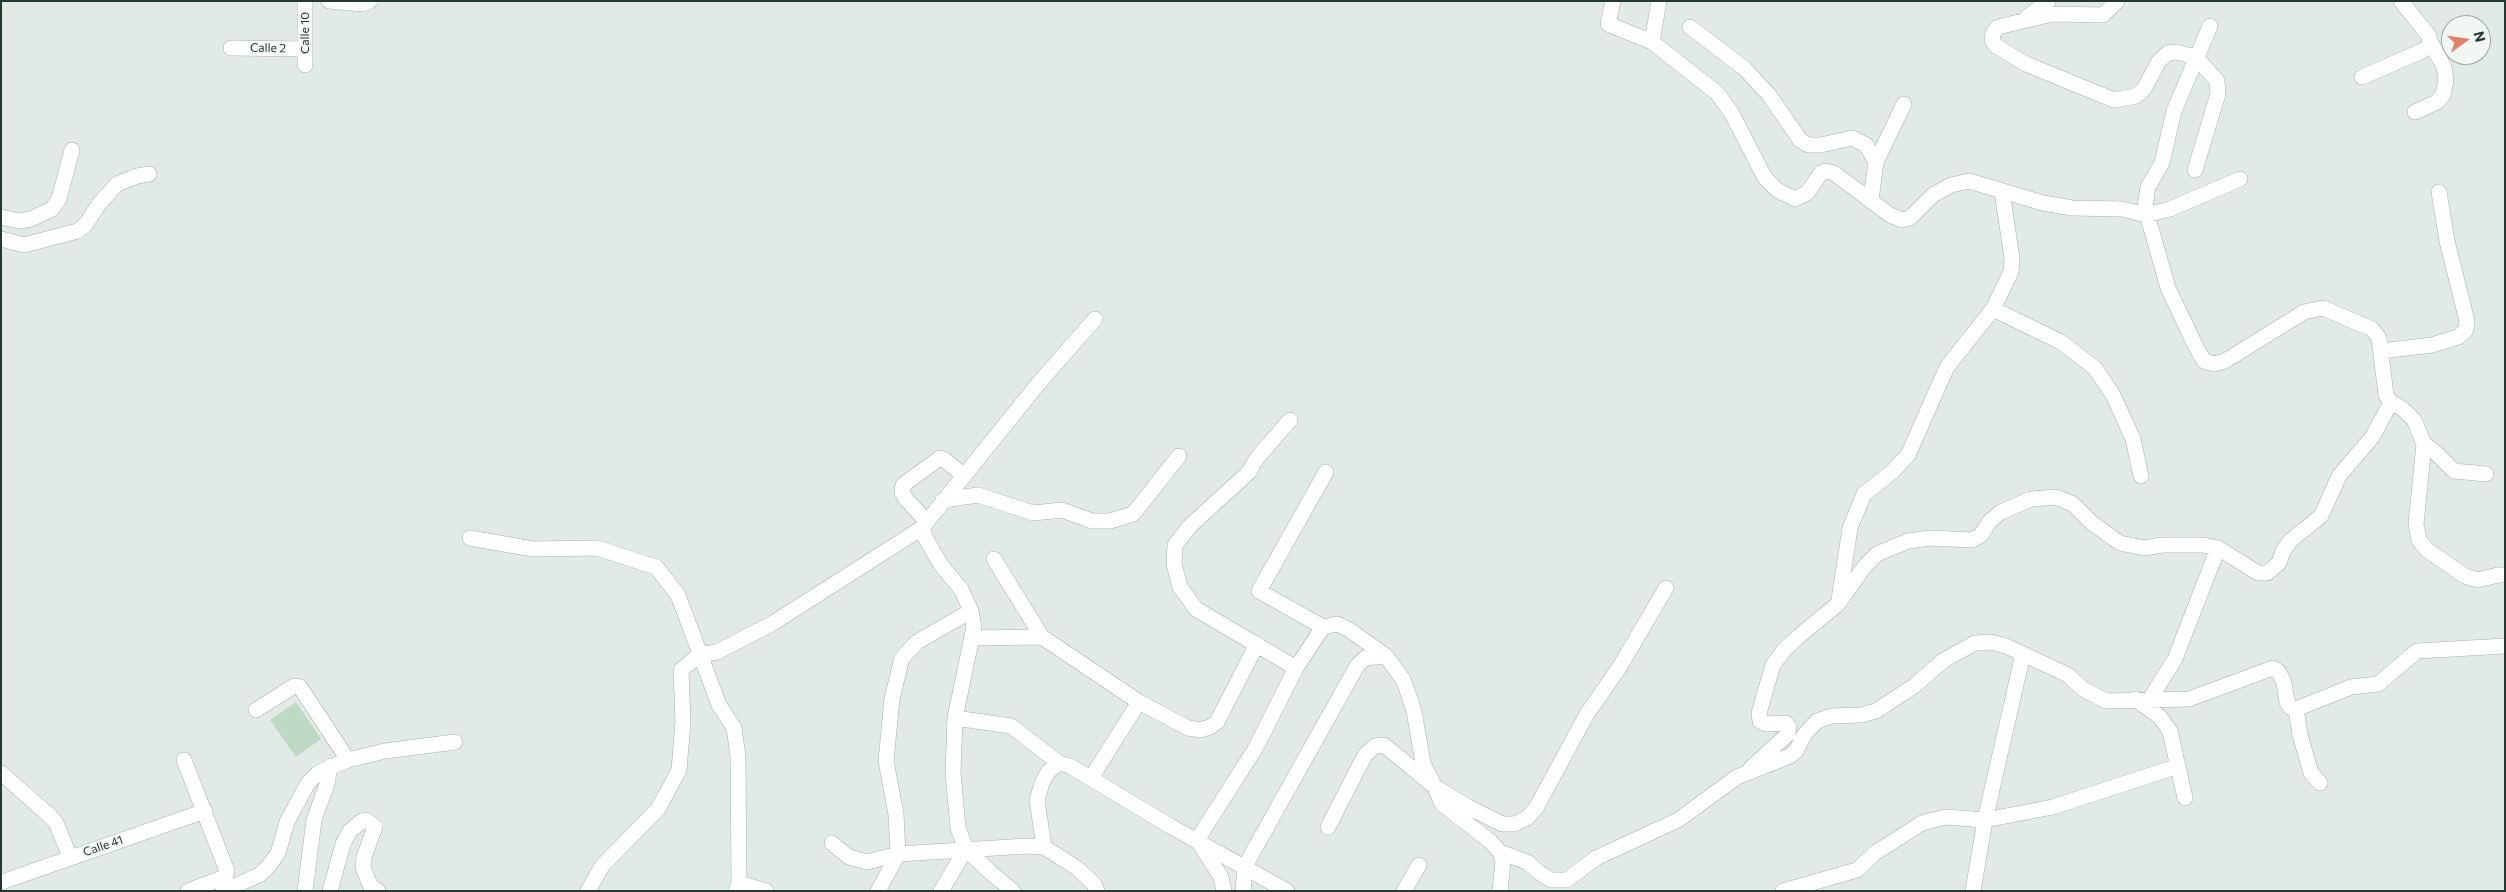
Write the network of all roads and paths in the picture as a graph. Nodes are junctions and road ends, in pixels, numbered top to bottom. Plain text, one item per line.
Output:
1 (305, 1) edge
2 (329, 1) edge
3 (370, 1) edge
4 (1613, 1) edge
5 (1658, 1) edge
6 (2048, 1) edge
7 (2117, 1) edge
8 (2401, 1) edge
9 (2023, 20) junction
10 (2210, 26) dead end
11 (1690, 27) dead end
12 (2430, 41) junction
13 (1652, 42) junction
14 (231, 48) dead end
15 (305, 49) junction
16 (2196, 57) junction
17 (305, 65) dead end
18 (2362, 77) dead end
19 (1904, 104) dead end
20 (2415, 112) dead end
21 (72, 150) dead end
22 (1876, 162) junction
23 (2195, 170) dead end
24 (149, 174) dead end
25 (2240, 179) dead end
26 (2002, 192) junction
27 (2439, 192) dead end
28 (1871, 200) junction
29 (2146, 215) junction
30 (1, 217) edge
31 (1, 239) edge
32 (1993, 309) junction
33 (1095, 319) dead end
34 (2381, 351) junction
35 (2391, 402) junction
36 (1290, 420) dead end
37 (2424, 444) junction
38 (1179, 456) dead end
39 (1326, 472) dead end
40 (2486, 474) dead end
41 (963, 475) junction
42 (2141, 476) dead end
43 (943, 500) junction
44 (924, 525) junction
45 (470, 538) dead end
46 (2218, 548) junction
47 (994, 559) dead end
48 (2505, 576) edge
49 (1666, 588) dead end
50 (1838, 604) junction
51 (971, 611) junction
52 (1323, 627) junction
53 (1042, 637) junction
54 (972, 638) junction
55 (1256, 644) junction
56 (2505, 646) edge
57 (2023, 654) junction
58 (699, 656) junction
59 (1386, 656) junction
60 (1296, 668) junction
61 (2150, 699) junction
62 (2135, 700) junction
63 (1139, 702) junction
64 (2296, 709) junction
65 (256, 710) dead end
66 (955, 718) junction
67 (455, 742) dead end
68 (184, 760) dead end
69 (348, 760) junction
70 (1059, 763) junction
71 (330, 766) junction
72 (2178, 766) junction
73 (1, 773) edge
74 (1737, 777) junction
75 (1091, 778) junction
76 (2320, 783) dead end
77 (1435, 787) junction
78 (2185, 798) dead end
79 (204, 811) junction
80 (1985, 820) junction
81 (1328, 827) dead end
82 (1197, 840) junction
83 (832, 843) dead end
84 (1044, 847) junction
85 (966, 849) junction
86 (1500, 852) junction
87 (898, 854) junction
88 (70, 858) junction
89 (1419, 865) dead end
90 (1245, 866) junction
91 (5, 885) edge
92 (738, 887) edge
93 (229, 888) edge
94 (188, 891) edge
95 (305, 891) edge
96 (330, 891) edge
97 (378, 891) edge
98 (588, 891) edge
99 (766, 891) edge
100 (878, 891) edge
101 (941, 891) edge
102 (1013, 891) edge
103 (1097, 891) edge
104 (1224, 891) edge
105 (1243, 891) edge
106 (1287, 891) edge
107 (1404, 891) edge
108 (1500, 891) edge
109 (1783, 891) edge
110 (1973, 891) edge

1 - 15 street, Calle 10
2 - 3 street
4 - 13 street
5 - 13 street
6 - 9 street
7 - 9 street
8 - 12 street
9 - 16 street
10 - 16 street
11 - 22 street
12 - 18 street
12 - 20 street
13 - 28 street
14 - 15 street, Calle 2
15 - 17 street, Calle 10
16 - 23 street
16 - 29 street
19 - 22 street
21 - 30 street
22 - 28 street
24 - 31 street
25 - 29 street
26 - 28 street
26 - 29 street
26 - 32 street
27 - 34 street
29 - 34 street
32 - 42 street
32 - 50 street
33 - 41 street
34 - 35 street
35 - 37 street
35 - 46 street
36 - 55 street
37 - 40 street
37 - 48 street
38 - 43 street
39 - 52 street
41 - 43 street
41 - 44 street
43 - 44 street
44 - 51 street
44 - 58 street
45 - 58 street
46 - 50 street
46 - 61 street
47 - 53 street
49 - 77 street
50 - 74 street
51 - 54 street
51 - 87 street
52 - 59 street
52 - 60 street
53 - 54 street
53 - 63 street
54 - 66 street
55 - 60 street
55 - 63 street
56 - 64 street
57 - 62 street
57 - 74 street
57 - 80 street
58 - 92 street
58 - 98 street
59 - 77 street
59 - 90 street
60 - 82 street
61 - 62 street
61 - 64 street
62 - 72 street
63 - 75 street
64 - 76 street
65 - 69 street
66 - 70 street
66 - 85 street
67 - 69 street
68 - 79 street
69 - 71 street
70 - 75 street
70 - 84 street
71 - 93 street
71 - 95 street
72 - 78 street
72 - 80 street
73 - 88 street
74 - 86 street
75 - 82 street
77 - 81 street
77 - 86 street
79 - 88 street, Calle 41
79 - 94 street
80 - 109 street
80 - 110 street
82 - 90 street
82 - 104 street
83 - 87 street
84 - 85 street
84 - 103 street
85 - 87 street
85 - 101 street
85 - 102 street
86 - 108 street
87 - 100 street
88 - 91 street, Calle 41
89 - 107 street
90 - 105 street
90 - 106 street
92 - 99 street
96 - 97 street

